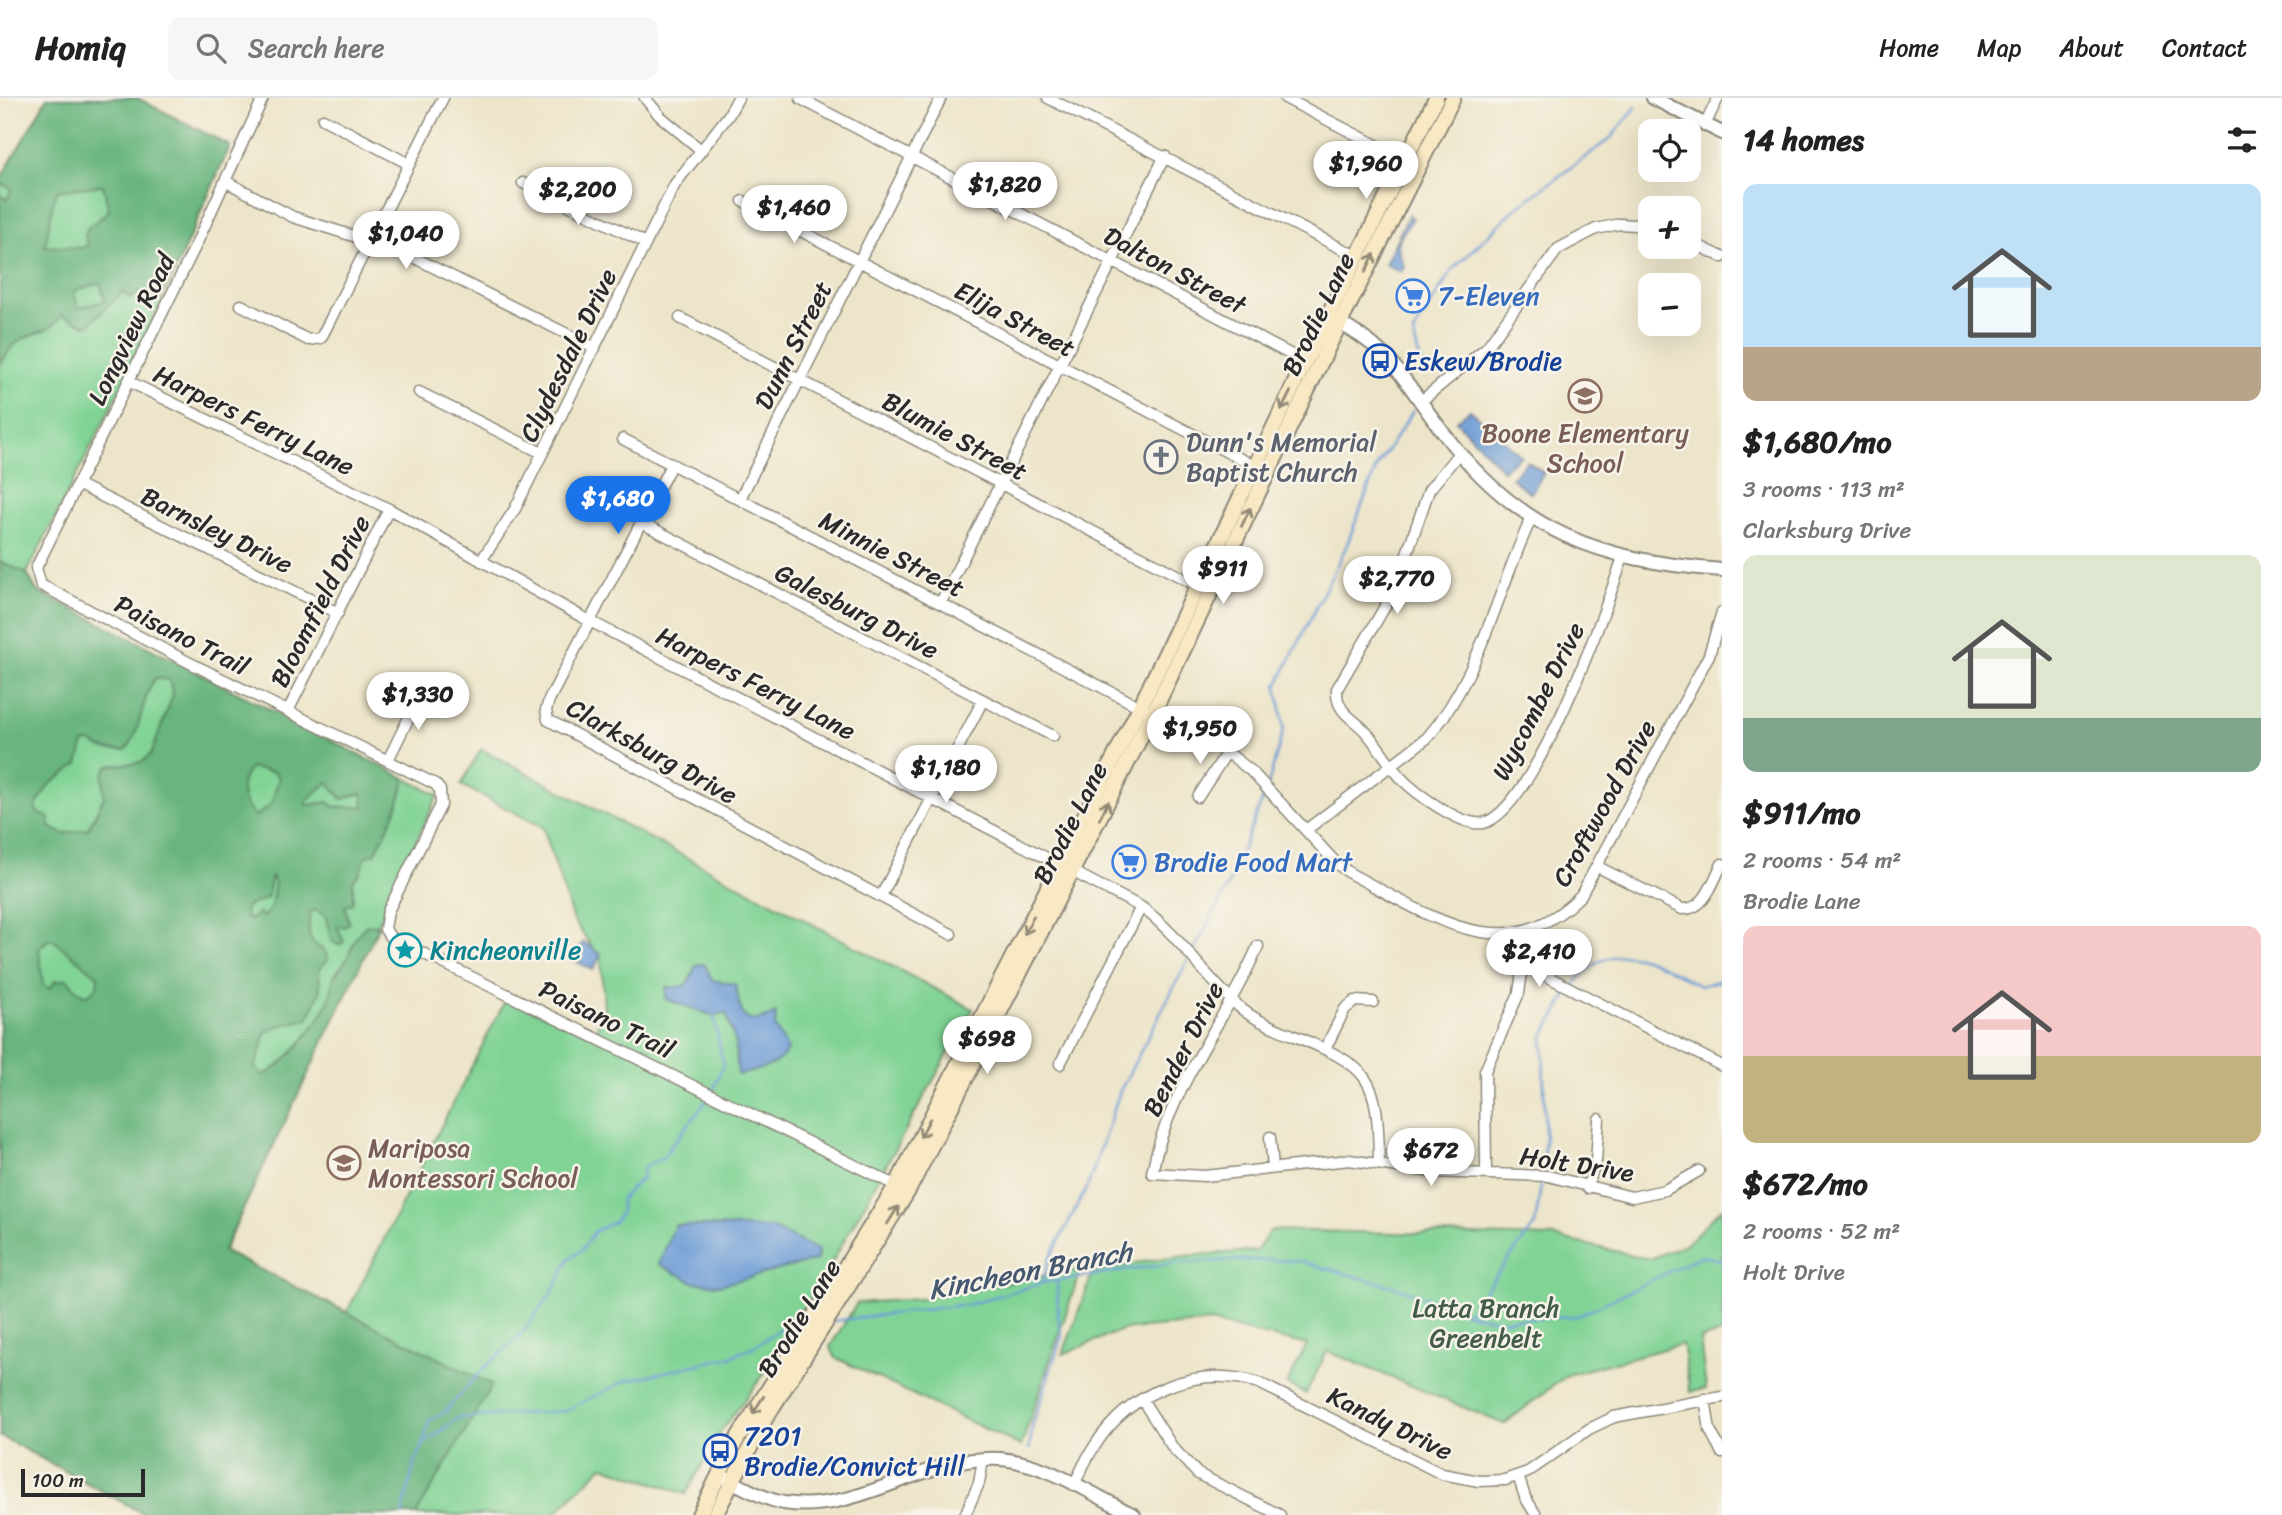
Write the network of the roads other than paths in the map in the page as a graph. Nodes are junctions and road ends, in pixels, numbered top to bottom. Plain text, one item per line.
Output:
1 (263, 98) edge
2 (443, 98) edge
3 (645, 98) edge
4 (738, 98) edge
5 (941, 98) edge
6 (1048, 98) edge
7 (1285, 98) edge
8 (1436, 98) edge
9 (1453, 98) edge
10 (1653, 98) edge
11 (1718, 98) edge
12 (801, 99) edge
13 (323, 119) dead end
14 (1705, 125) junction
15 (1722, 134) edge
16 (701, 150) junction
17 (911, 156) junction
18 (1164, 156) junction
19 (1413, 163) junction
20 (409, 164) junction
21 (225, 181) junction
22 (523, 183) dead end
23 (743, 201) dead end
24 (1638, 225) edge
25 (370, 242) junction
26 (646, 243) junction
27 (1701, 247) edge
28 (1358, 257) junction
29 (1722, 257) edge
30 (859, 261) junction
31 (1112, 261) junction
32 (241, 305) dead end
33 (680, 318) dead end
34 (1333, 321) junction
35 (595, 348) junction
36 (1305, 362) junction
37 (1059, 366) junction
38 (800, 378) junction
39 (130, 382) junction
40 (419, 392) dead end
41 (1420, 402) junction
42 (623, 439) dead end
43 (542, 453) junction
44 (1458, 453) junction
45 (671, 465) junction
46 (1261, 470) junction
47 (78, 484) junction
48 (1000, 484) junction
49 (740, 499) junction
50 (389, 509) junction
51 (1532, 517) junction
52 (642, 523) junction
53 (1623, 557) junction
54 (481, 561) junction
55 (1722, 570) edge
56 (37, 577) joint
57 (1204, 589) junction
58 (941, 602) junction
59 (1722, 612) edge
60 (338, 613) junction
61 (590, 621) junction
62 (422, 691) dead end
63 (983, 700) junction
64 (1146, 710) junction
65 (288, 711) junction
66 (1053, 736) dead end
67 (1227, 752) junction
68 (388, 760) junction
69 (1390, 764) junction
70 (1198, 797) dead end
71 (932, 798) junction
72 (1306, 830) junction
73 (1722, 864) edge
74 (1598, 867) junction
75 (1067, 868) junction
76 (881, 896) junction
77 (1141, 907) junction
78 (1519, 932) junction
79 (951, 934) dead end
80 (1258, 946) dead end
81 (1523, 964) junction
82 (1232, 999) junction
83 (1373, 1002) dead end
84 (1325, 1049) junction
85 (1060, 1064) dead end
86 (1722, 1066) edge
87 (1599, 1119) dead end
88 (1270, 1137) dead end
89 (1379, 1163) junction
90 (1273, 1167) junction
91 (1699, 1171) dead end
92 (1152, 1173) joint
93 (1486, 1173) junction
94 (902, 1188) junction
95 (1587, 1188) junction
96 (1722, 1396) edge
97 (1705, 1399) junction
98 (1143, 1401) junction
99 (1722, 1453) edge
100 (984, 1459) junction
101 (1518, 1476) junction
102 (725, 1478) junction
103 (1074, 1485) junction
104 (699, 1515) edge
105 (715, 1515) edge
106 (965, 1515) edge
107 (1134, 1515) edge
108 (1280, 1515) edge
109 (1536, 1515) edge

1 - 21 street, Longview Road
2 - 20 street
3 - 16 street
4 - 16 street, Clydesdale Drive
5 - 17 street, Dunn Street
6 - 18 street
7 - 19 street
8 - 19 main road, Brodie Lane
9 - 19 main road, Brodie Lane
10 - 14 street
11 - 14 street
12 - 17 street, Dalton Street
13 - 20 street
14 - 15 street
16 - 26 street, Clydesdale Drive
17 - 30 street, Dunn Street
17 - 31 street, Dalton Street
18 - 28 street
18 - 31 street
19 - 28 main road, Brodie Lane
34 -> 19 main road, Brodie Lane
20 - 25 street
21 - 25 street
21 - 39 street, Longview Road
22 - 26 street
23 - 30 street, Elija Street
24 - 41 street
25 - 32 street
25 - 35 street
26 - 35 street, Clydesdale Drive
27 - 29 street
28 - 34 main road, Brodie Lane
30 - 37 street, Elija Street
30 - 38 street, Dunn Street
31 - 36 street, Dalton Street
31 - 37 street
33 - 38 street, Blumie Street
34 - 36 main road, Brodie Lane
34 - 41 street
34 - 46 main road, Brodie Lane
35 - 43 street, Clydesdale Drive
36 -> 46 main road, Brodie Lane
37 - 46 street, Elija Street
37 - 48 street
38 - 48 street, Blumie Street
38 - 49 street, Dunn Street
39 - 47 street, Longview Road
39 - 50 street, Harpers Ferry Lane
40 - 43 street
41 - 44 street
42 - 45 street, Minnie Street
43 - 54 street, Clydesdale Drive
44 - 51 street
44 - 69 street, Wycombe Drive
45 - 49 street, Minnie Street
45 - 52 street, Clarksburg Drive
46 - 57 main road, Brodie Lane
47 - 56 street, Longview Road
47 - 60 street, Barnsley Drive
48 - 57 street, Blumie Street
48 - 58 street
49 - 58 street, Minnie Street
50 - 54 street, Harpers Ferry Lane
50 - 60 street, Bloomfield Drive
51 - 53 street
51 - 69 street
52 - 61 street, Clarksburg Drive
52 - 63 street, Galesburg Drive
53 - 55 street
53 - 69 street, Wycombe Drive
54 - 61 street, Harpers Ferry Lane
56 - 65 street, Paisano Trail
57 - 64 main road, Brodie Lane
58 - 64 street, Minnie Street
59 - 74 street, Croftwood Drive
60 - 65 street, Bloomfield Drive
61 - 71 street, Harpers Ferry Lane
61 - 76 street, Clarksburg Drive
62 - 68 street
63 - 66 street, Galesburg Drive
63 - 71 street
64 - 67 street, Croftwood Drive
64 - 75 main road, Brodie Lane
65 - 68 street, Paisano Trail
67 - 70 street
67 - 72 street, Croftwood Drive
68 - 94 street, Paisano Trail
69 - 72 street
71 - 75 street, Harpers Ferry Lane
71 - 76 street
72 - 78 street, Croftwood Drive
73 - 74 street
74 - 78 street, Croftwood Drive
75 - 77 street, Harpers Ferry Lane
75 - 94 main road, Brodie Lane
76 - 79 street, Clarksburg Drive
77 - 82 street, Harpers Ferry Lane
77 - 85 street
78 - 81 street
80 - 82 street, Bender Drive
81 - 86 street
81 - 93 street
82 - 84 street, Harpers Ferry Lane
82 - 92 street, Bender Drive
83 - 84 street
84 - 89 street, Harpers Ferry Lane
87 - 95 street
88 - 90 street
89 - 90 street, Holt Drive
89 - 93 street, Holt Drive
90 - 92 street, Holt Drive
91 - 95 street, Holt Drive
93 - 95 street, Holt Drive
94 - 102 main road, Brodie Lane
96 - 97 street, Kandy Drive
97 - 99 street
97 - 101 street, Kandy Drive
98 - 101 street, Kandy Drive
98 - 103 street, Kandy Drive
98 - 108 street
100 - 102 street
100 - 103 street
100 - 106 street
101 - 109 street
102 - 104 main road, Brodie Lane
102 - 105 main road, Brodie Lane
103 - 107 street

